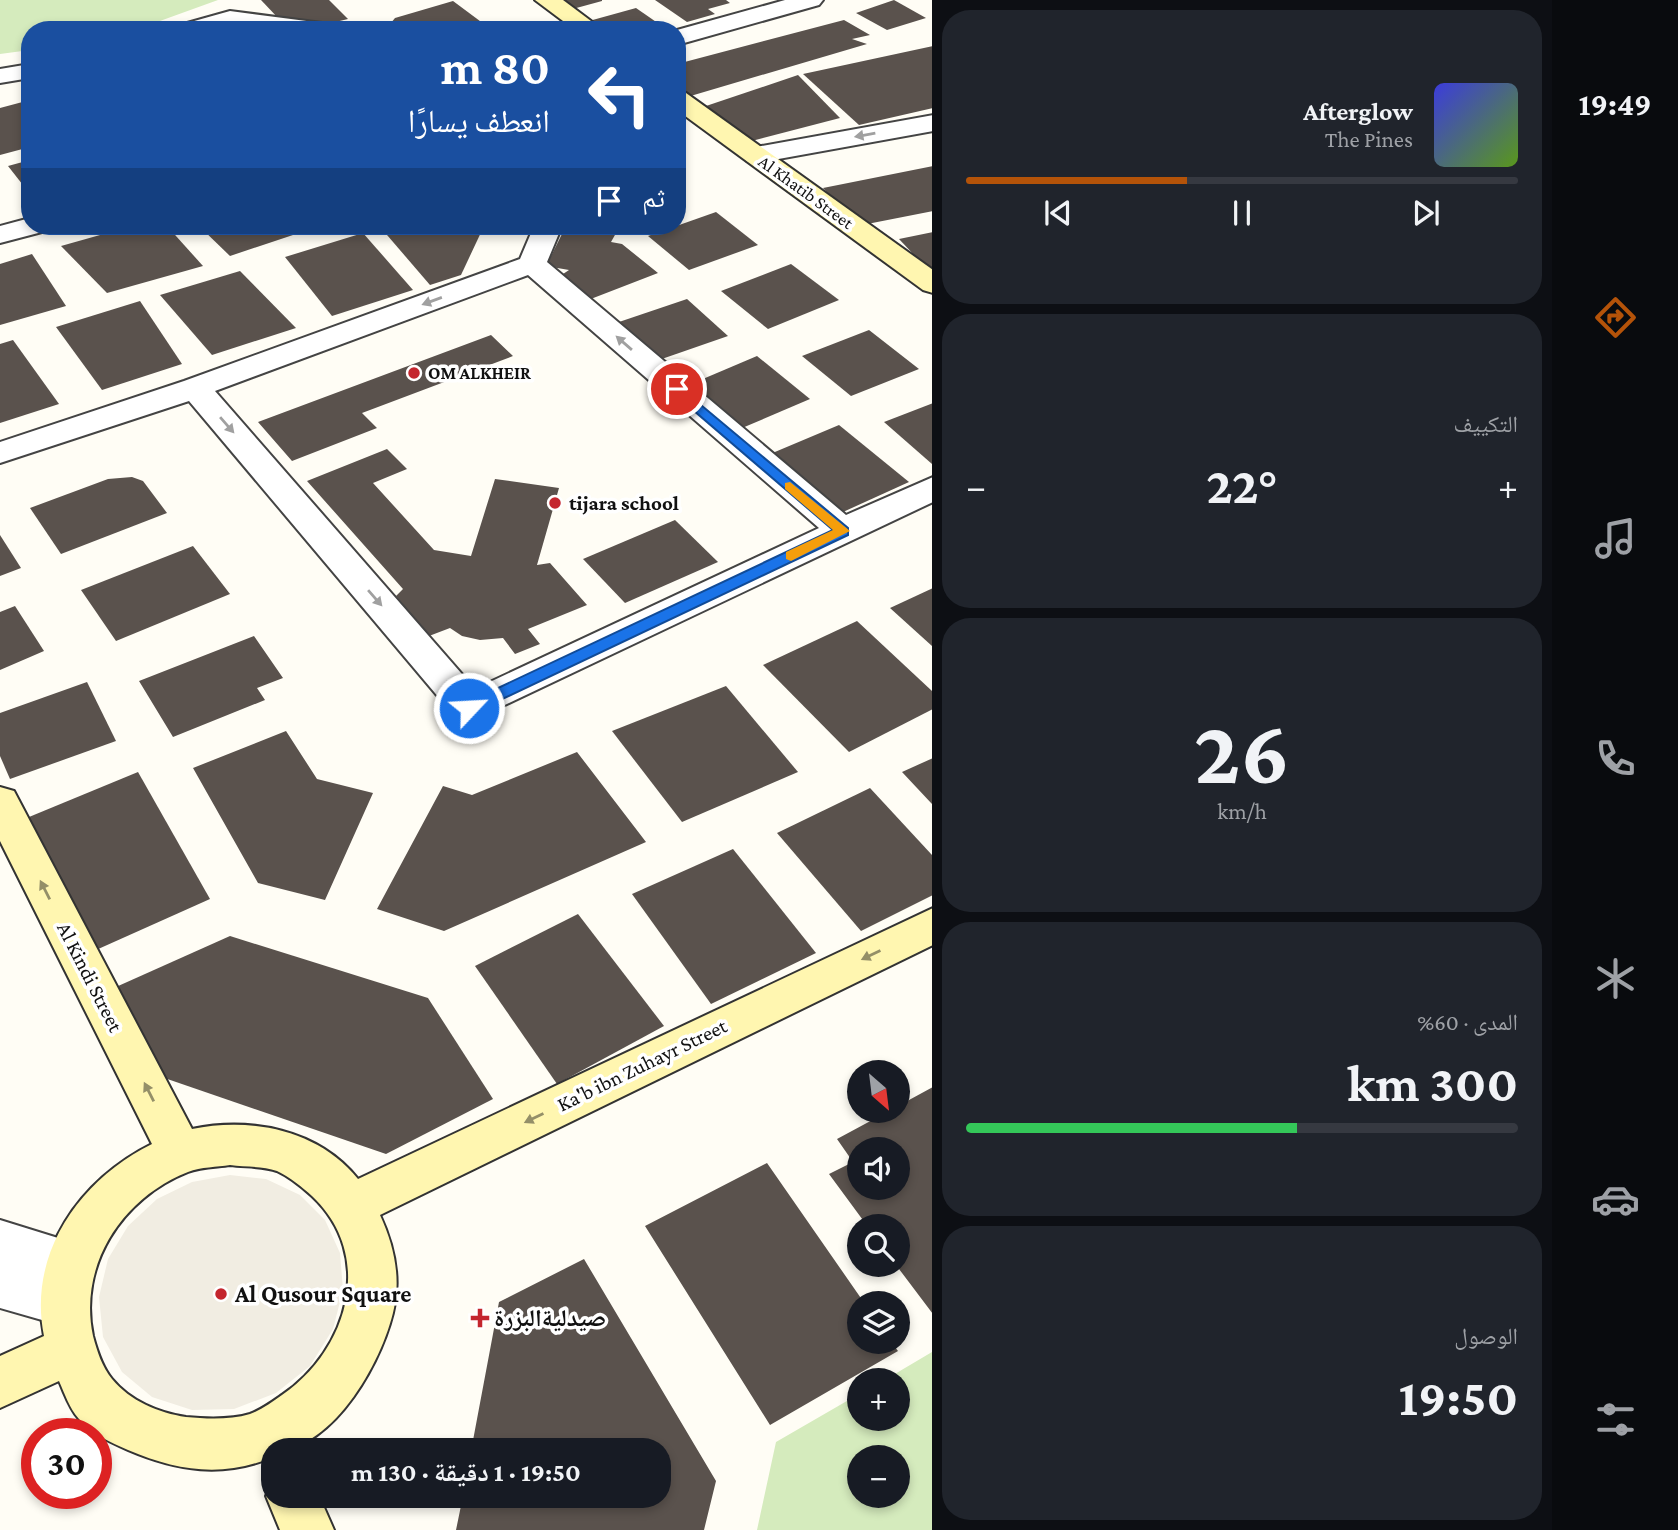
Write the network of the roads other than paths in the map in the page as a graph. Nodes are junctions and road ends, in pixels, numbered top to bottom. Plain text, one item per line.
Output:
1 (811, 0) edge
2 (552, 3) edge
3 (231, 9) edge
4 (206, 21) edge
5 (283, 21) edge
6 (560, 21) edge
7 (578, 21) edge
8 (686, 35) edge
9 (21, 72) edge
10 (0, 76) edge
11 (686, 105) edge
12 (932, 122) edge
13 (932, 146) edge
14 (755, 155) junction
15 (781, 174) junction
16 (21, 229) edge
17 (0, 235) edge
18 (544, 235) edge
19 (532, 264) junction
20 (932, 283) edge
21 (195, 388) junction
22 (0, 453) edge
23 (932, 488) edge
24 (843, 531) junction
25 (0, 802) edge
26 (932, 925) edge
27 (180, 1153) junction
28 (352, 1206) junction
29 (0, 1243) edge
30 (66, 1282) junction
31 (0, 1284) edge
32 (68, 1350) junction
33 (0, 1383) edge
34 (276, 1438) edge
35 (261, 1444) edge
36 (297, 1508) edge
37 (307, 1530) edge

1 - 8 street
2 - 6 main road
2 - 7 main road
3 - 4 street
3 - 5 street
9 - 10 street
11 - 14 main road, Al Khatib Street
12 -> 14 street
13 - 15 street
14 - 15 main road, Al Khatib Street
15 - 20 main road, Al Khatib Street
16 - 17 street
18 - 19 street
19 -> 21 street
24 -> 19 street
21 - 22 street
21 -> 24 street
23 - 24 street
27 -> 25 main road, Al Kindi Street
26 -> 28 main road, Ka'b ibn Zuhayr Street
27 - 28 main road
27 - 30 main road
28 - 34 main road
29 - 30 street
30 - 31 street
30 - 32 main road
32 - 33 main road
32 - 35 main road
36 - 37 main road

